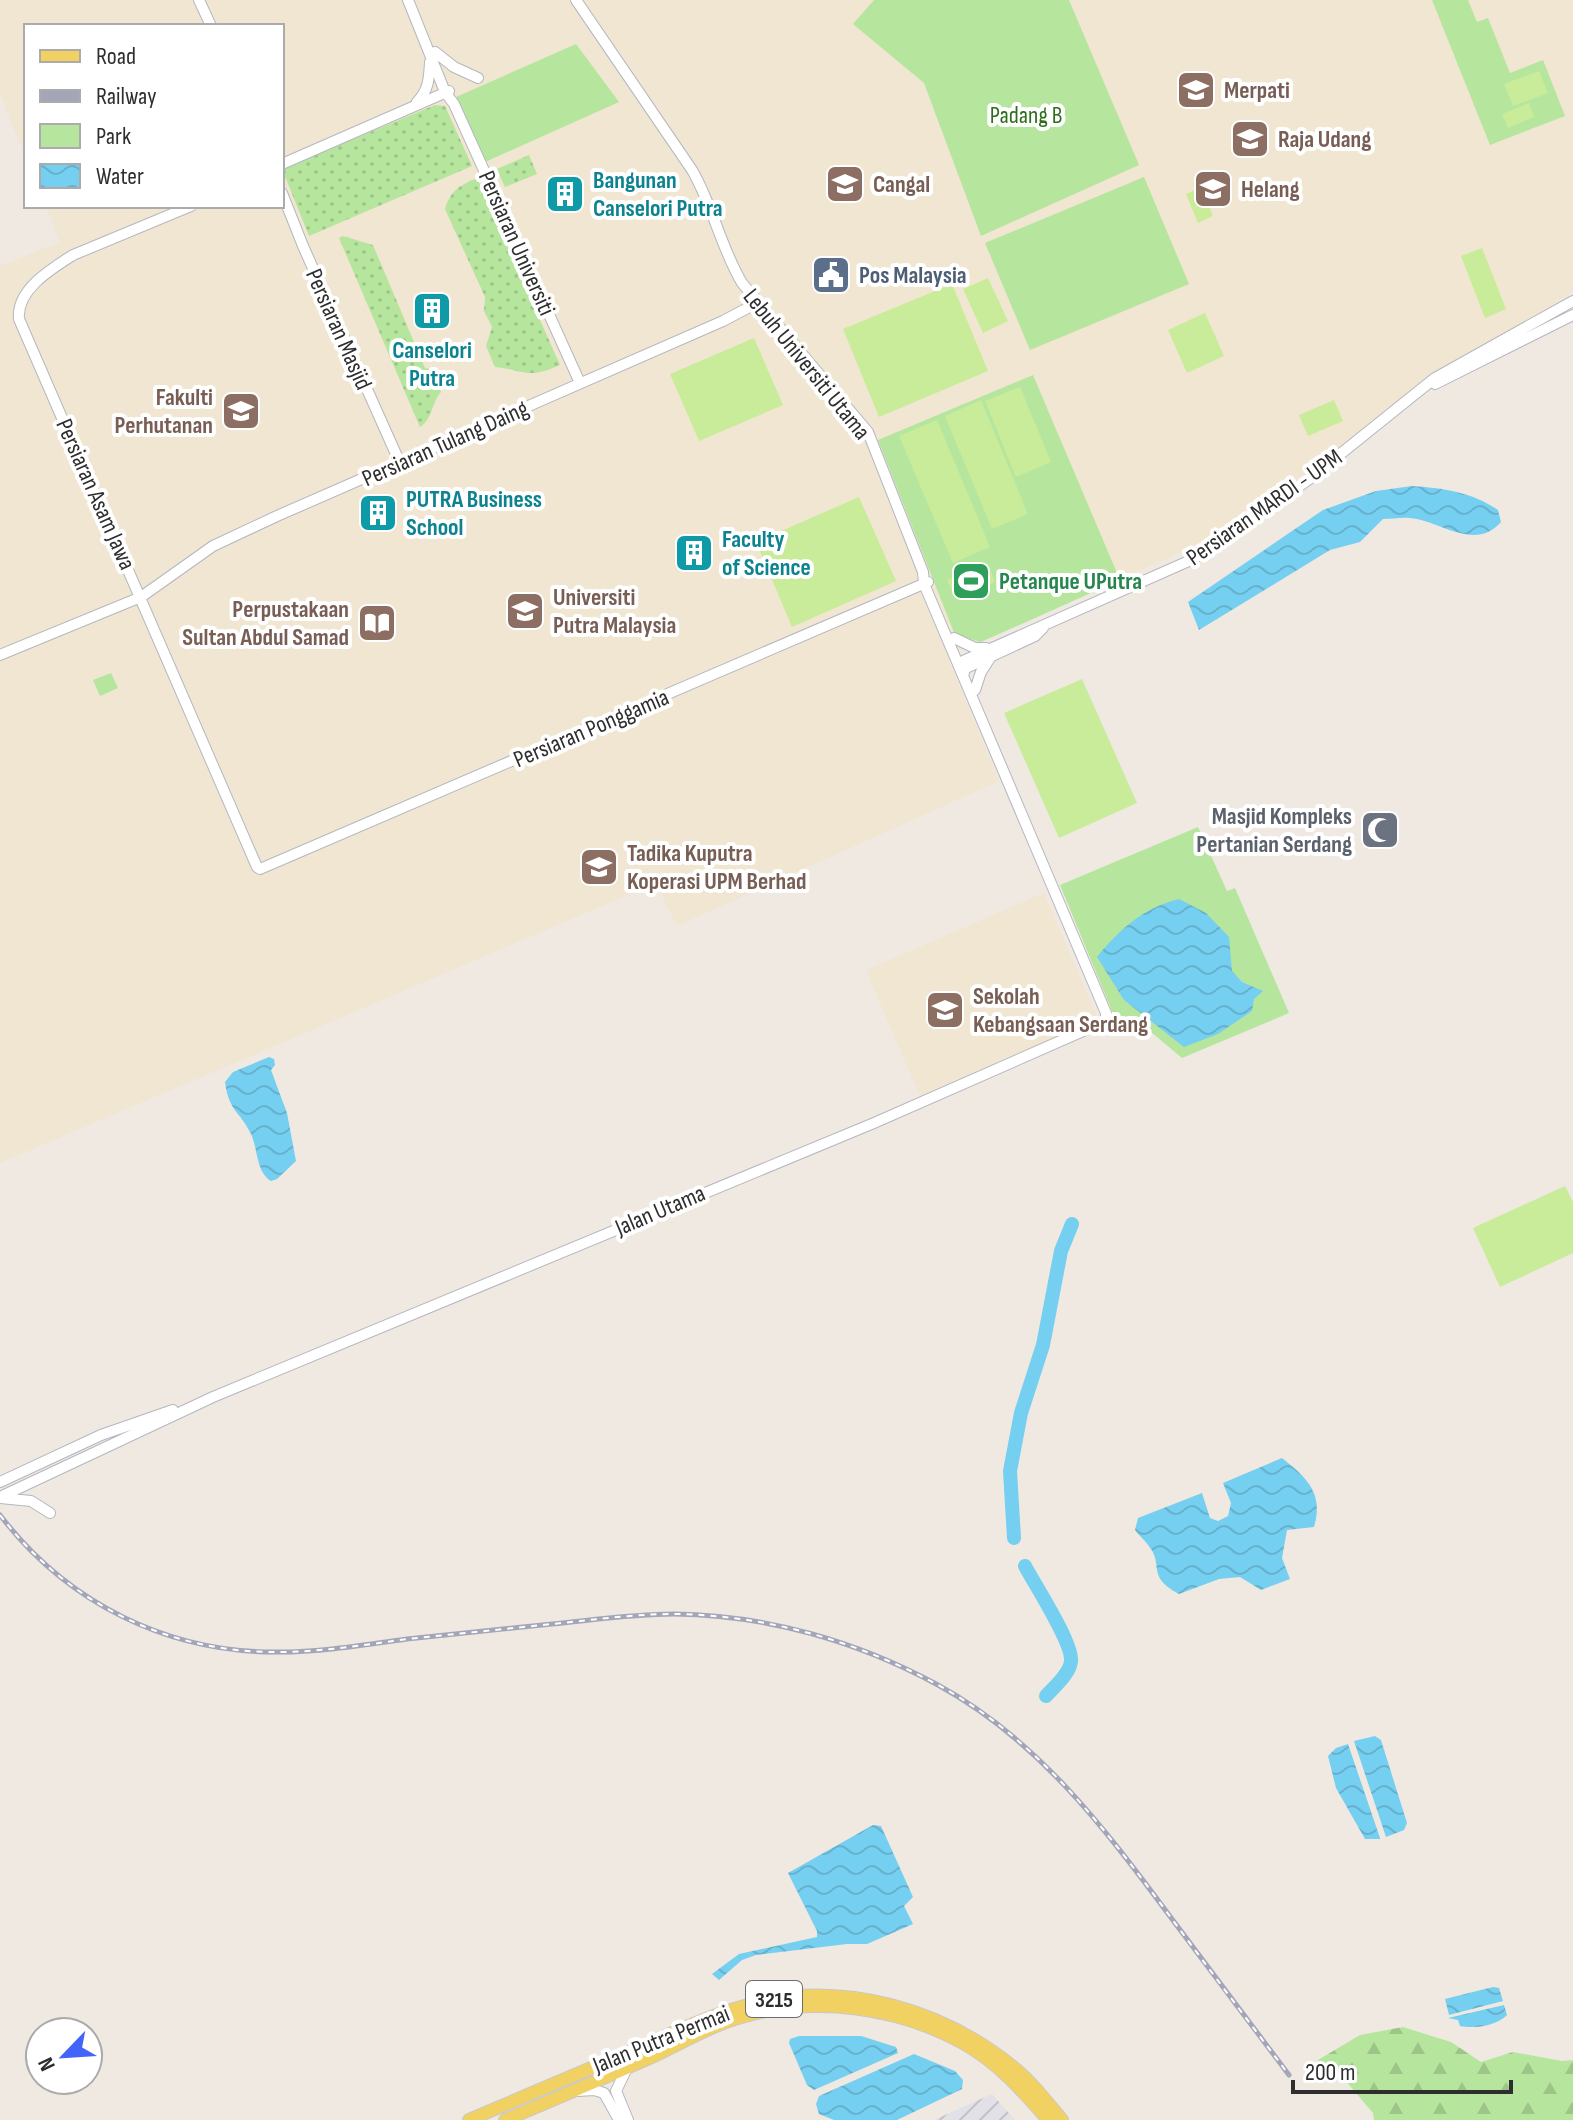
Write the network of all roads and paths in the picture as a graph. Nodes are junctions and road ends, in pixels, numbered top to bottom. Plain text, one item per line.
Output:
1 (199, 0) edge
2 (408, 0) edge
3 (415, 0) edge
4 (576, 0) edge
5 (210, 24) edge
6 (433, 54) junction
7 (478, 78) dead end
8 (451, 95) junction
9 (413, 106) junction
10 (284, 163) edge
11 (284, 198) edge
12 (186, 208) edge
13 (1573, 301) edge
14 (757, 303) junction
15 (1573, 315) edge
16 (580, 383) junction
17 (1429, 385) junction
18 (400, 463) junction
19 (133, 579) junction
20 (926, 579) junction
21 (163, 580) junction
22 (141, 597) junction
23 (941, 621) junction
24 (954, 638) junction
25 (990, 652) junction
26 (0, 655) edge
27 (964, 665) junction
28 (975, 690) junction
29 (982, 721) junction
30 (1012, 788) junction
31 (257, 867) joint
32 (1106, 1021) joint
33 (32, 1474) junction
34 (0, 1482) edge
35 (0, 1498) edge
36 (50, 1513) dead end
37 (627, 2068) junction
38 (573, 2091) junction
39 (469, 2120) edge
40 (505, 2120) edge
41 (619, 2120) edge
42 (628, 2120) edge
43 (1048, 2120) edge
44 (1062, 2120) edge

1 - 5 street
2 - 6 street, Persiaran Universiti
3 - 6 street, Persiaran Universiti
4 - 14 street, Lebuh Universiti Utama
6 - 7 street
6 - 8 street, Persiaran Universiti
6 - 9 street
8 - 9 street
8 - 16 street, Persiaran Universiti
9 - 10 street
11 - 18 street, Persiaran Masjid
12 - 19 street, Persiaran Asam Jawa
13 - 17 street, Persiaran MARDI - UPM
14 - 16 street, Persiaran Tulang Daing
14 - 20 street, Lebuh Universiti Utama
15 - 17 street, Persiaran MARDI - UPM
16 - 18 street, Persiaran Tulang Daing
17 - 25 street, Persiaran MARDI - UPM
18 - 21 street, Persiaran Tulang Daing
19 - 21 street
19 - 22 street, Persiaran Asam Jawa
20 - 23 street, Lebuh Universiti Utama
20 - 24 street, Lebuh Universiti Utama
20 - 31 street, Persiaran Ponggamia
21 - 22 street, Persiaran Tulang Daing
22 - 26 street, Persiaran Tulang Daing
22 - 31 street, Persiaran Asam Jawa
23 - 27 street
23 - 29 street, Lebuh Universiti Utama
24 - 25 street
24 - 27 street, Lebuh Universiti Utama
25 - 27 street, Persiaran MARDI - UPM
25 - 28 street
27 - 28 street, Lebuh Universiti Utama
27 - 29 street
28 - 30 street, Lebuh Universiti Utama
29 - 30 street, Lebuh Universiti Utama
30 - 32 street, Lebuh Universiti Utama
32 - 33 street, Jalan Utama
33 - 34 street
33 - 35 street
35 - 36 street
37 - 38 main road, Jalan Putra Permai / 3215
37 - 42 street
37 - 43 main road, Jalan Putra Permai / 3215
38 - 40 main road, Jalan Putra Permai / 3215
38 - 41 street
39 - 44 main road, Jalan Putra Permai / 3215

